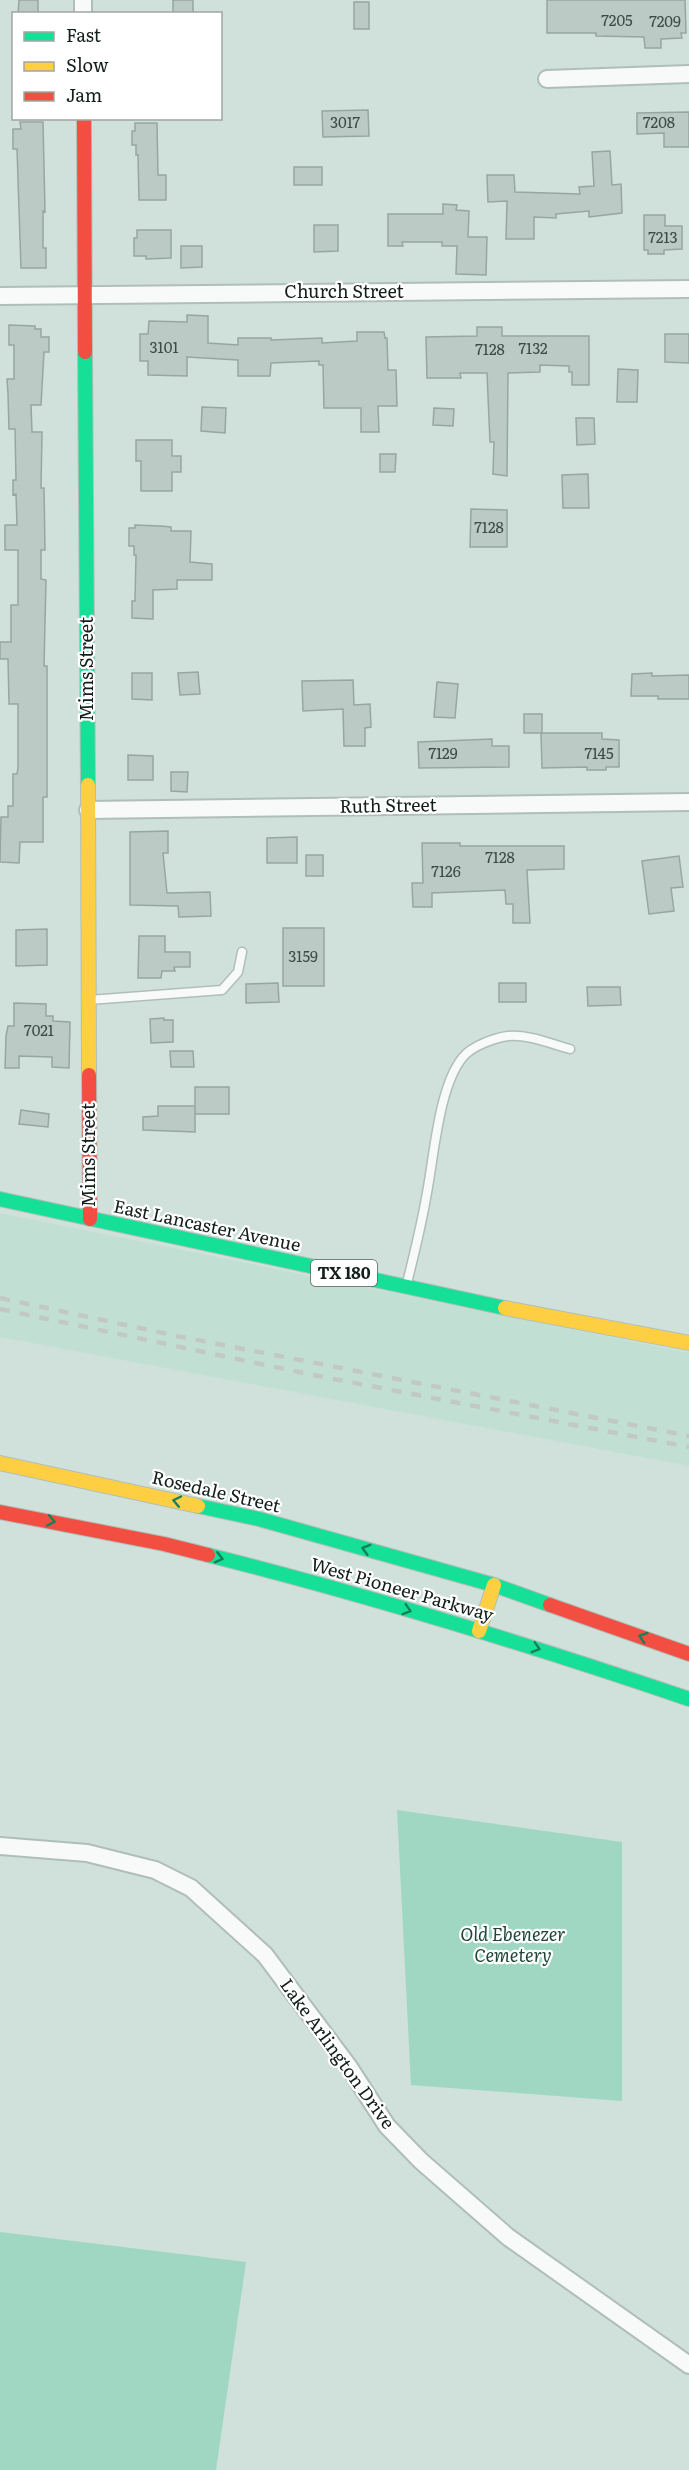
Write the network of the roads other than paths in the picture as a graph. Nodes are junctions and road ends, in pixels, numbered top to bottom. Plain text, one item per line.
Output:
1 (689, 75) edge
2 (547, 79) dead end
3 (84, 120) edge
4 (689, 289) edge
5 (85, 294) junction
6 (0, 297) edge
7 (689, 802) edge
8 (88, 810) junction
9 (242, 952) dead end
10 (88, 1000) junction
11 (570, 1049) dead end
12 (0, 1199) edge
13 (90, 1219) junction
14 (406, 1287) junction
15 (689, 1343) edge
16 (0, 1463) edge
17 (0, 1512) edge
18 (422, 1565) joint
19 (494, 1586) junction
20 (479, 1631) junction
21 (689, 1654) edge
22 (689, 1699) edge
23 (0, 1846) edge
24 (689, 2365) edge

1 - 2 street
3 - 5 main road, Mims Street
4 - 5 street, Church Street
5 - 6 street, Church Street
5 - 8 main road, Mims Street
7 - 8 street, Ruth Street
8 - 10 main road, Mims Street
9 - 10 lane
10 - 13 main road, Mims Street
11 - 14 lane
12 - 13 main road, East Lancaster Avenue / TX 180
13 - 14 main road, East Lancaster Avenue / TX 180
14 - 15 main road, East Lancaster Avenue / TX 180
18 -> 16 main road, Rosedale Street
17 -> 20 main road, West Pioneer Parkway
18 - 19 main road, West Pioneer Parkway
19 - 20 main road
21 -> 19 main road, West Pioneer Parkway
20 -> 22 main road, West Pioneer Parkway
23 - 24 street, Lake Arlington Drive

